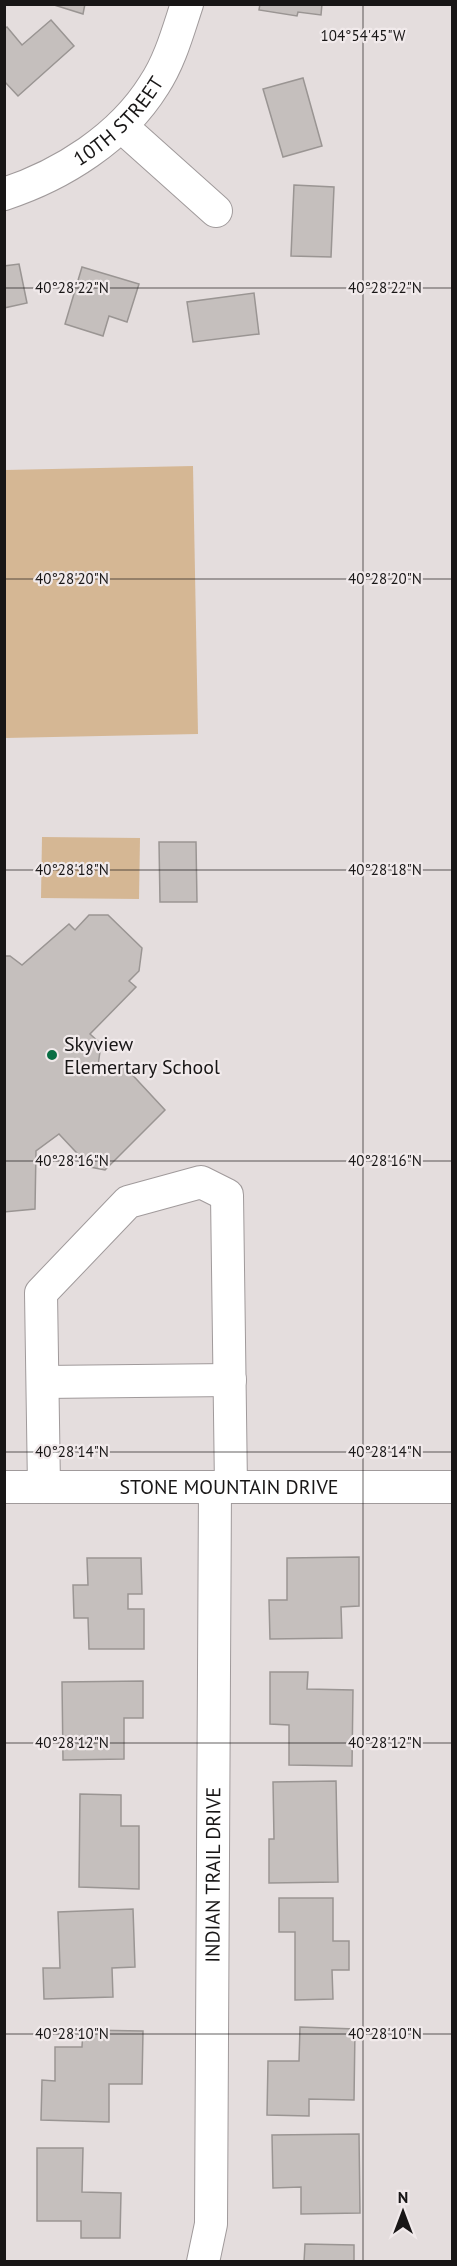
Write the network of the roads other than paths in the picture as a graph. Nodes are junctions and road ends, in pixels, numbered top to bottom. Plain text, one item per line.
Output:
1 (187, 4) edge
2 (121, 126) junction
3 (4, 194) edge
4 (216, 211) dead end
5 (230, 1380) junction
6 (43, 1382) junction
7 (4, 1487) edge
8 (44, 1487) junction
9 (223, 1487) junction
10 (453, 1487) edge
11 (203, 2262) edge

1 - 2 street, 10TH STREET
2 - 3 street, 10TH STREET
2 - 4 street
5 - 6 street
5 - 6 street, INDIAN TRAIL DRIVE
5 - 9 street, INDIAN TRAIL DRIVE
6 - 8 street
7 - 8 street, STONE MOUNTAIN DRIVE
8 - 9 street, STONE MOUNTAIN DRIVE
9 - 10 street, STONE MOUNTAIN DRIVE
9 - 11 street, INDIAN TRAIL DRIVE

